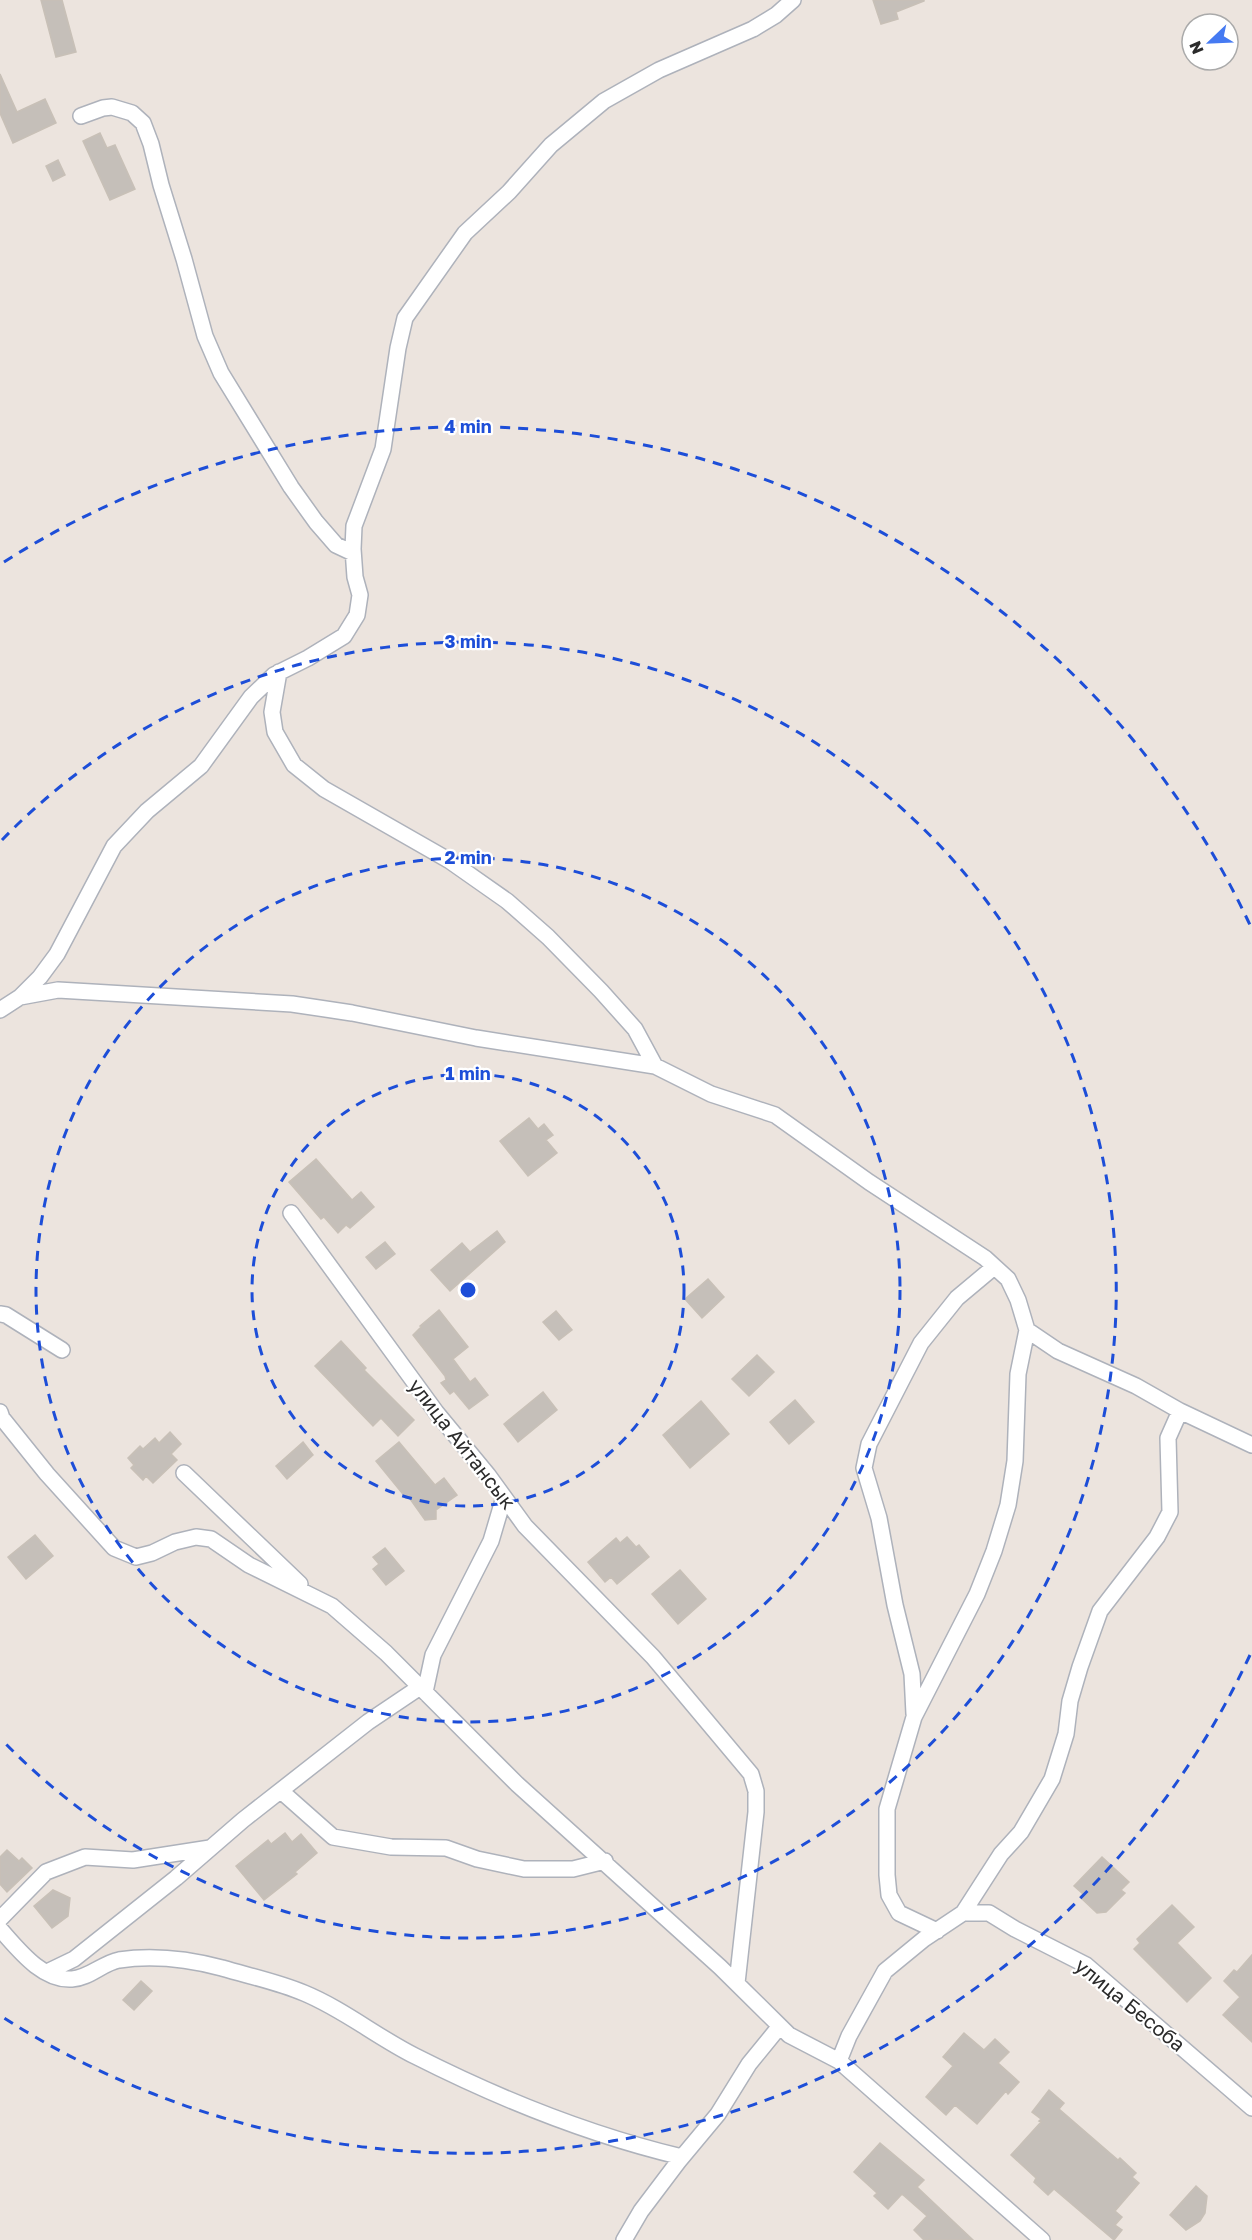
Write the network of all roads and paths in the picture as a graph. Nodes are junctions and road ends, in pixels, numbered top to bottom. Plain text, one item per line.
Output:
1 (793, 0) edge
2 (81, 116) dead end
3 (353, 553) junction
4 (279, 672) junction
5 (20, 997) junction
6 (0, 1010) edge
7 (655, 1066) junction
8 (291, 1213) dead end
9 (994, 1266) junction
10 (0, 1314) edge
11 (1027, 1330) junction
12 (62, 1350) dead end
13 (1180, 1411) junction
14 (0, 1412) edge
15 (1252, 1444) edge
16 (184, 1473) dead end
17 (504, 1497) junction
18 (313, 1597) junction
19 (422, 1690) junction
20 (914, 1717) junction
21 (281, 1791) junction
22 (210, 1848) junction
23 (605, 1862) junction
24 (963, 1913) junction
25 (0, 1920) edge
26 (0, 1929) edge
27 (937, 1931) junction
28 (47, 1972) junction
29 (737, 1983) junction
30 (780, 2026) junction
31 (839, 2061) junction
32 (1252, 2108) edge
33 (681, 2157) junction
34 (624, 2240) edge
35 (1042, 2240) edge

1 - 3 street
2 - 3 street
3 - 4 street
4 - 5 street
4 - 7 street
5 - 6 street
5 - 7 street
7 - 9 street
8 - 17 street, улица Айтансык
9 - 11 street
9 - 20 street
10 - 12 street
11 - 13 street
11 - 20 street
13 - 15 street
13 - 24 street
14 - 18 street
16 - 18 street
17 - 19 street
17 - 29 street, улица Айтансык
18 - 19 street
19 - 21 street
19 - 23 street
20 - 27 street
21 - 22 street
21 - 23 street
22 - 25 street
22 - 28 street
23 - 29 street
24 - 27 street
24 - 32 street, улица Бесоба
26 - 28 street
27 - 31 street
28 - 33 street
29 - 30 street
30 - 31 street
30 - 33 street
31 - 35 street
33 - 34 street

